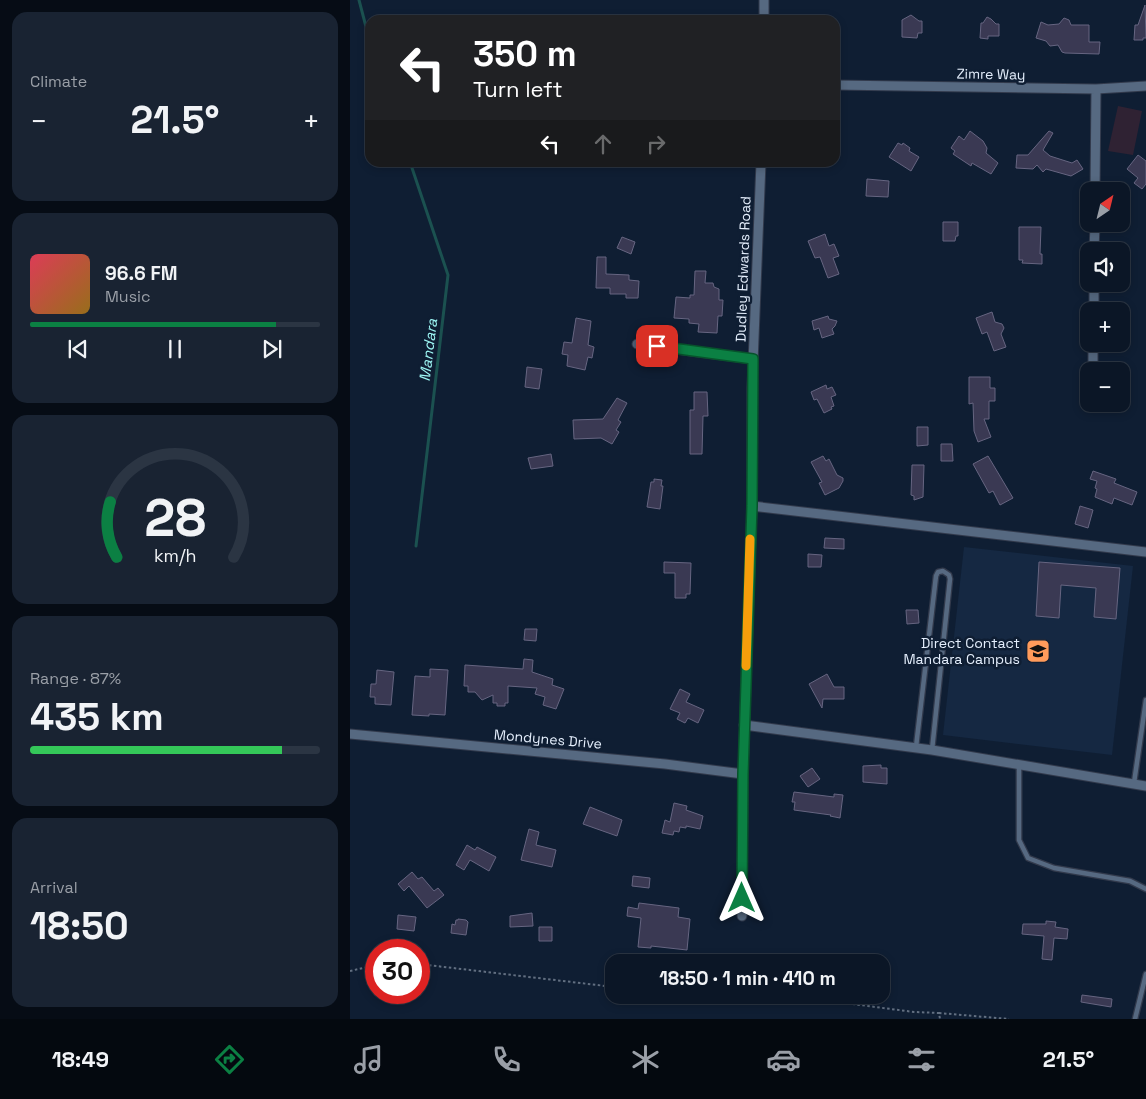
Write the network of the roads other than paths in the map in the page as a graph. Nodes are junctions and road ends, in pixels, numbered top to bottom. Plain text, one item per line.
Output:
1 (764, 0) edge
2 (764, 15) edge
3 (840, 85) edge
4 (1146, 86) edge
5 (1096, 89) junction
6 (761, 167) edge
7 (1095, 182) edge
8 (637, 344) dead end
9 (753, 359) junction
10 (752, 506) junction
11 (1146, 552) edge
12 (1146, 700) edge
13 (744, 725) junction
14 (350, 734) edge
15 (916, 747) junction
16 (932, 750) junction
17 (1018, 764) junction
18 (743, 774) junction
19 (1134, 783) junction
20 (1146, 786) edge
21 (1146, 889) edge
22 (742, 916) dead end
23 (1146, 974) edge
24 (1135, 1019) edge

1 - 2 street
3 - 5 street, Zimre Way
4 - 5 street, Zimre Way
5 - 7 street
6 - 9 street, Dudley Edwards Road
8 - 9 street
9 - 10 street, Dudley Edwards Road
10 - 11 street
10 - 13 street, Dudley Edwards Road
12 - 19 lane
13 - 15 street
13 - 18 street, Dudley Edwards Road
14 - 18 street, Mondynes Drive
15 - 16 street
15 - 16 lane
16 - 17 street
17 - 19 street
17 - 21 lane
18 - 22 street, Dudley Edwards Road
19 - 20 street
23 - 24 lane

